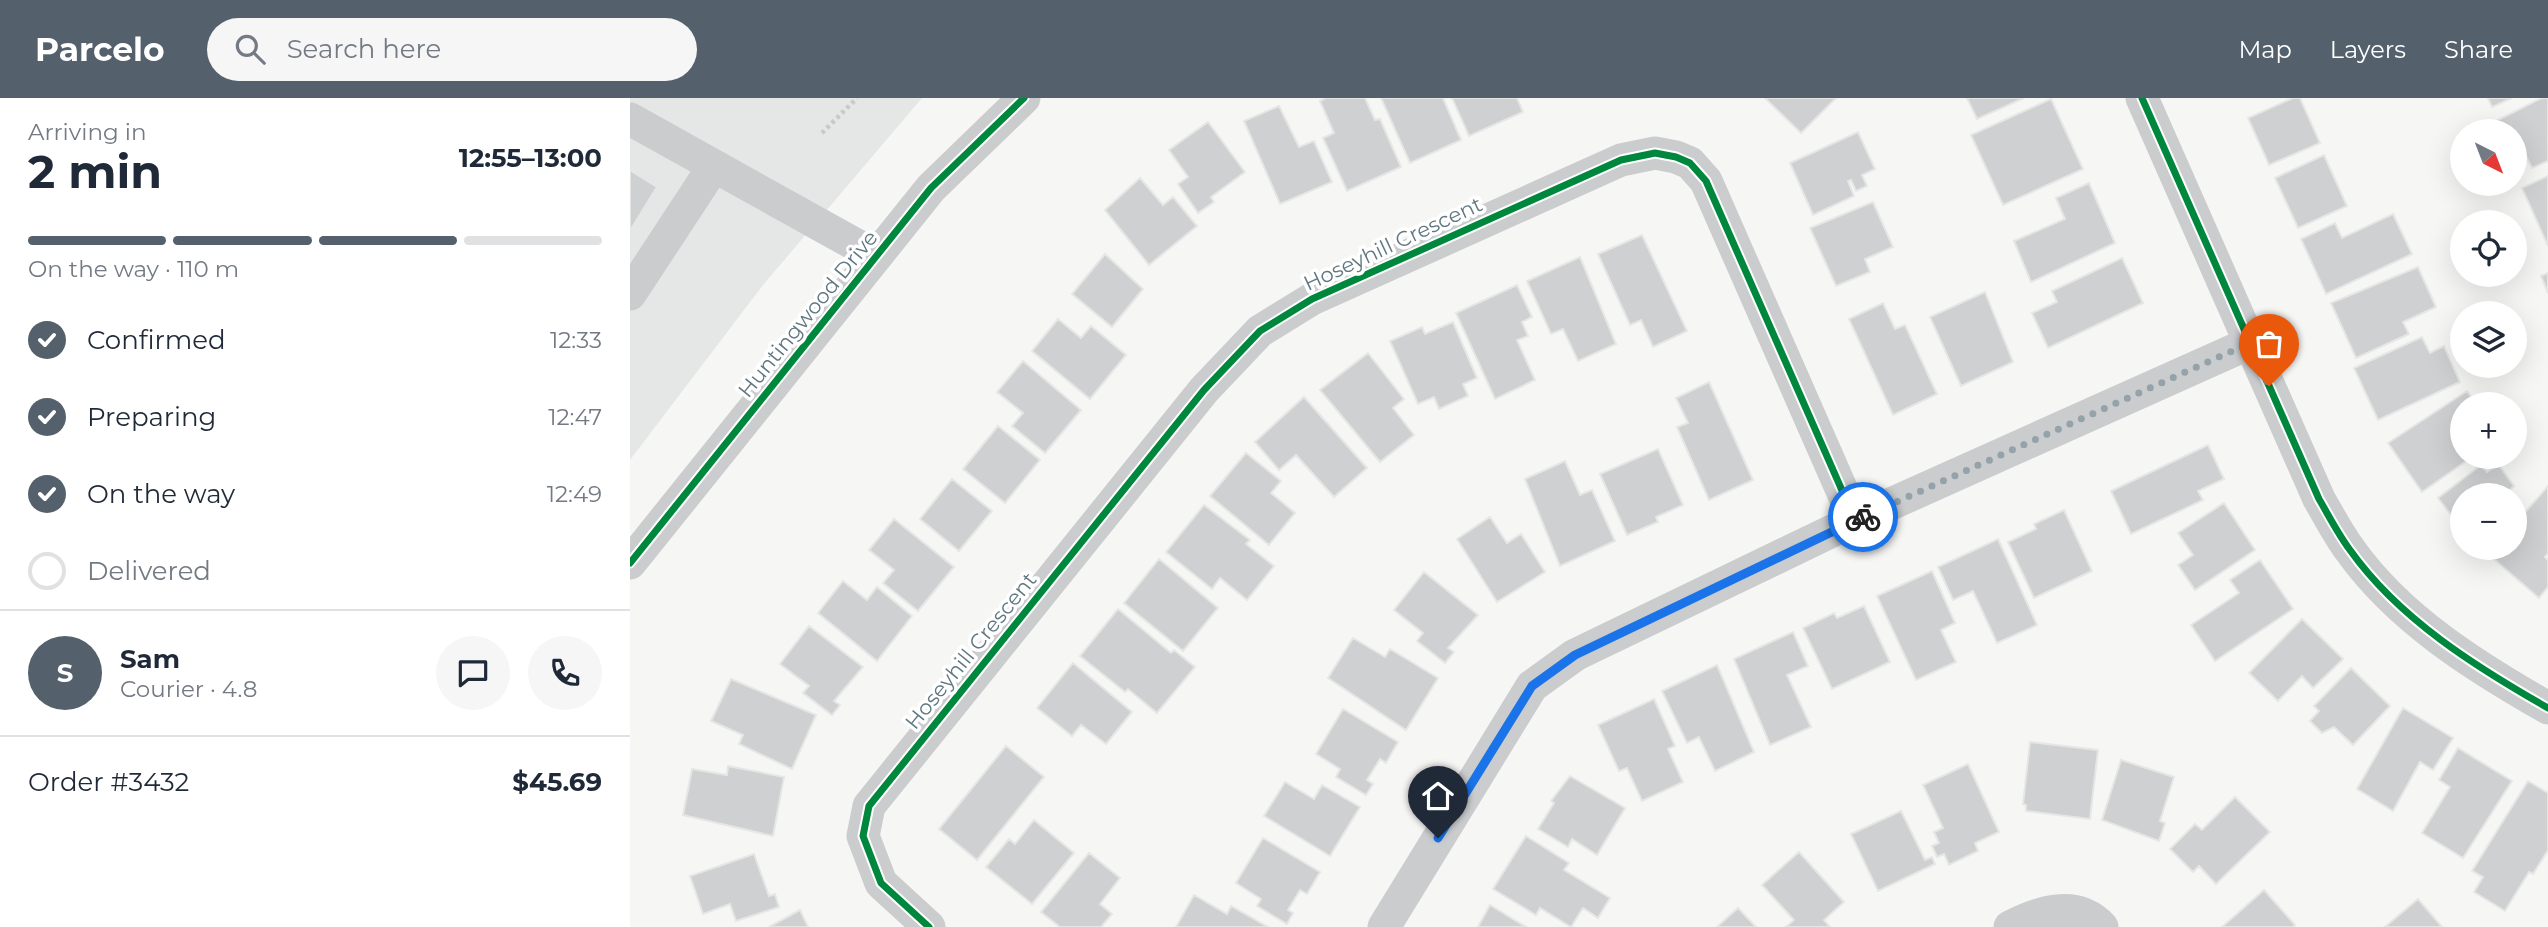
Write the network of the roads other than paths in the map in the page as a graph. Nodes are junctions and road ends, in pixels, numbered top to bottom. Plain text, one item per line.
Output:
1 (1024, 98) edge
2 (2142, 98) edge
3 (630, 119) edge
4 (714, 166) junction
5 (876, 256) junction
6 (630, 294) edge
7 (2250, 343) junction
8 (1855, 520) junction
9 (630, 563) edge
10 (2548, 708) edge
11 (929, 927) edge
12 (1384, 927) edge
13 (2010, 927) edge
14 (2102, 927) edge

1 - 5 street, Huntingwood Drive
2 - 7 street
3 - 4 street
4 - 5 street
4 - 6 street
5 - 9 street, Huntingwood Drive
7 - 8 street
7 - 10 street
8 - 11 street, Hoseyhill Crescent
8 - 12 street
13 - 14 street

